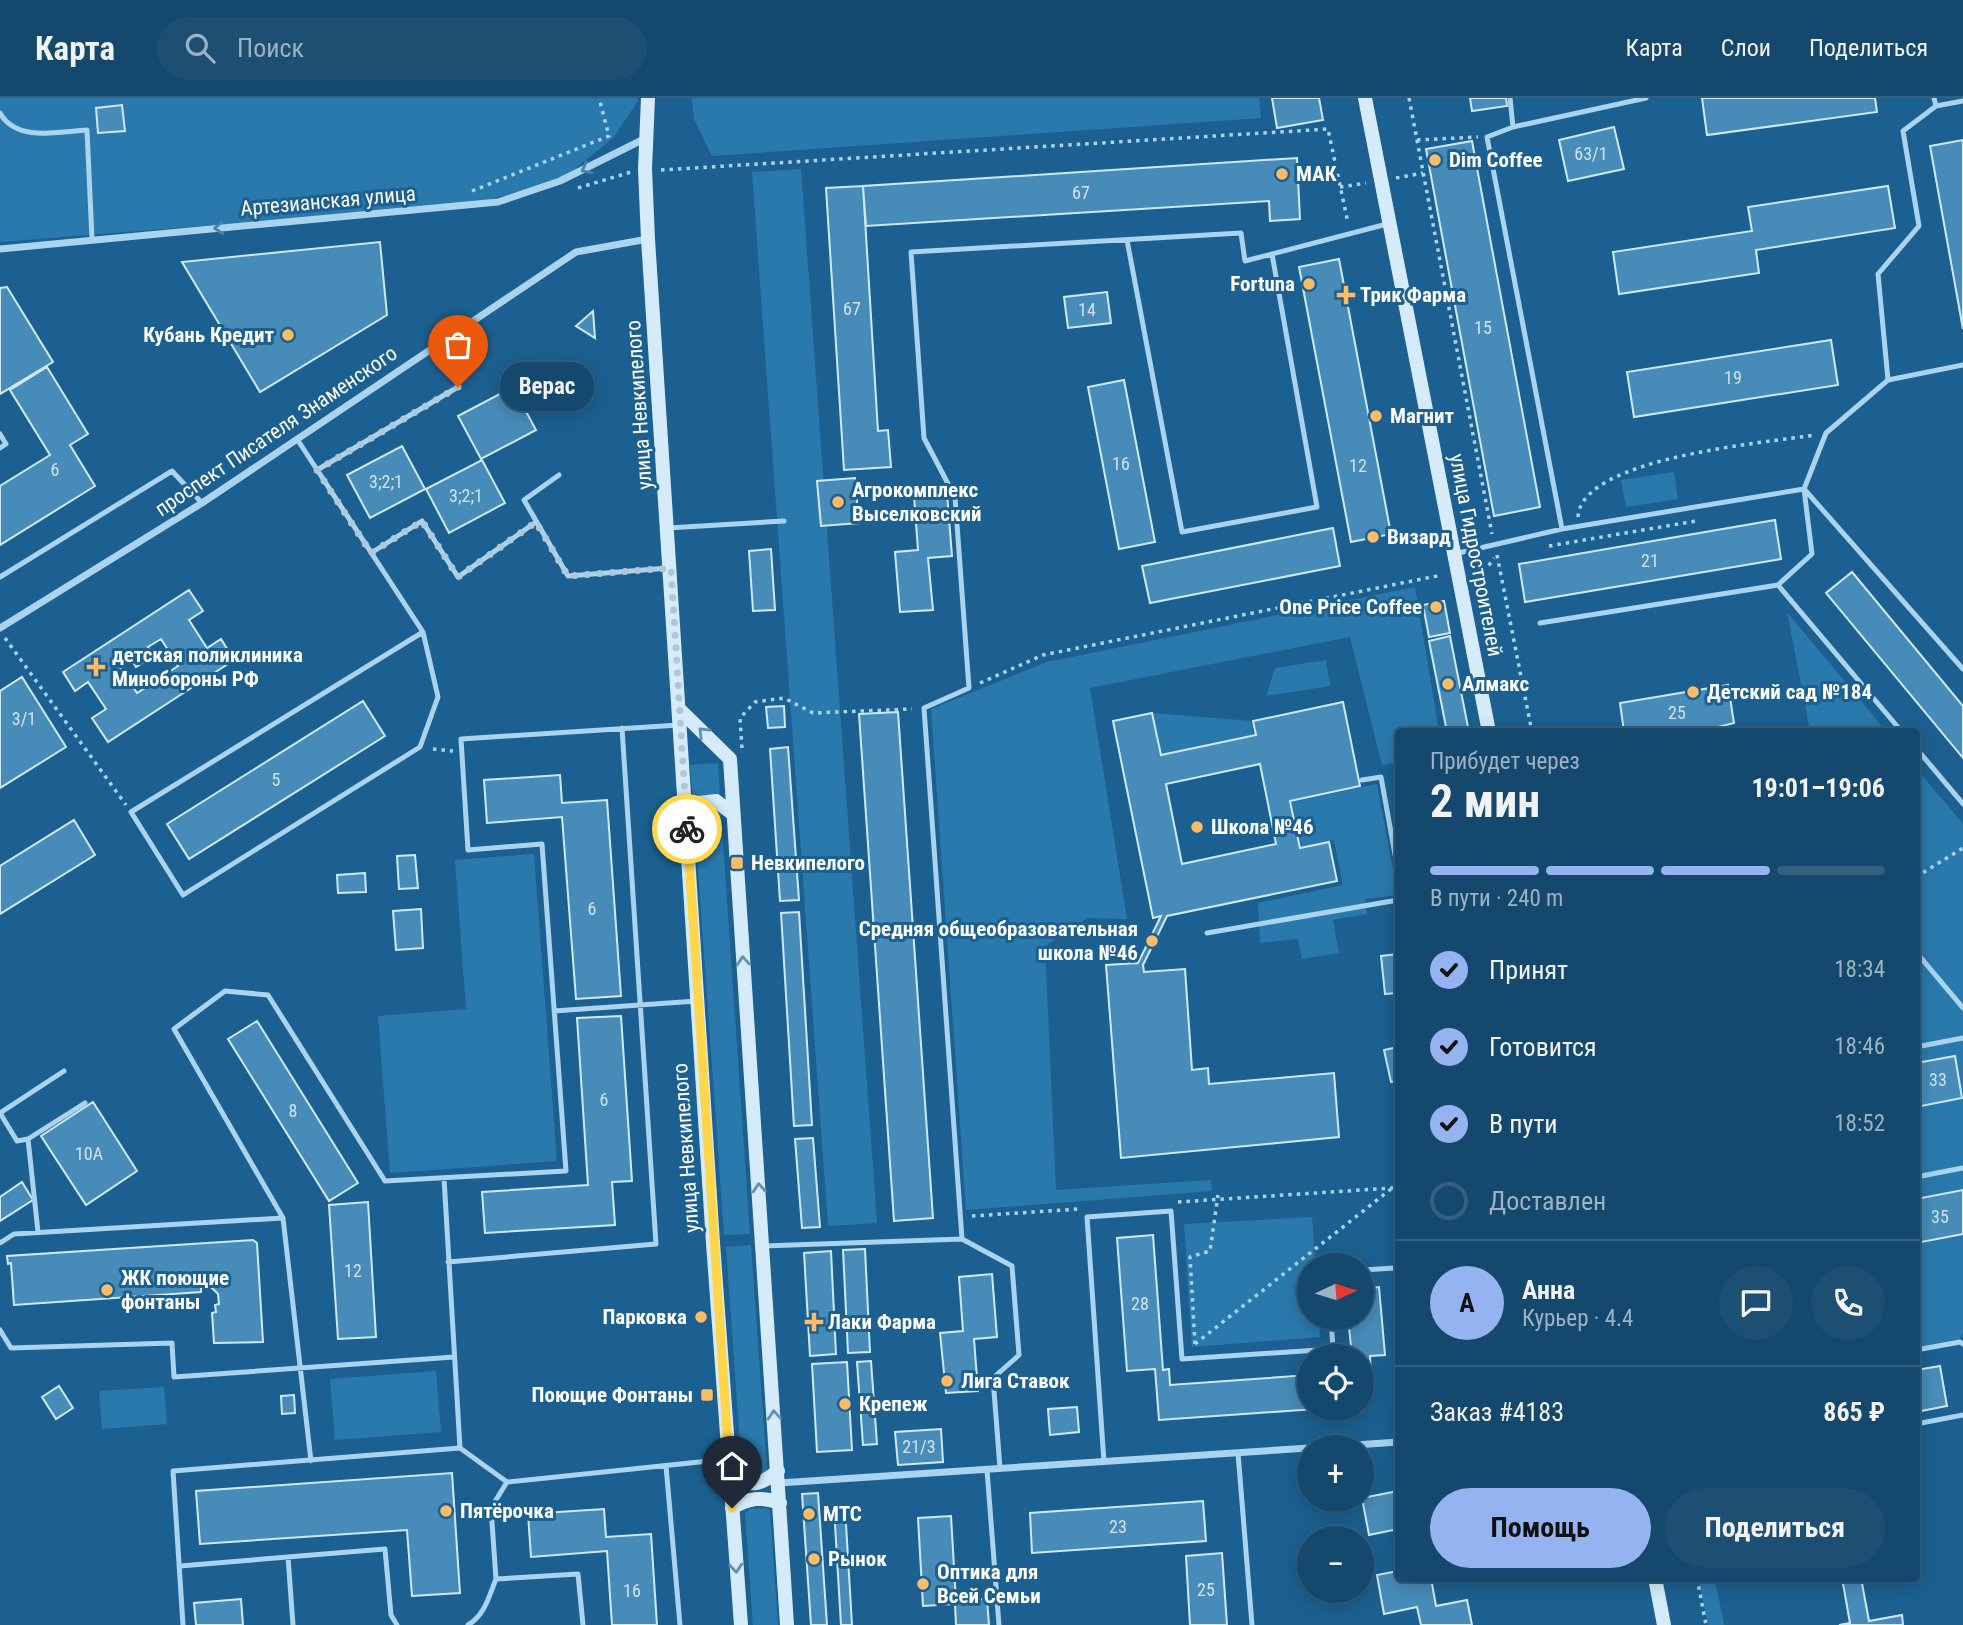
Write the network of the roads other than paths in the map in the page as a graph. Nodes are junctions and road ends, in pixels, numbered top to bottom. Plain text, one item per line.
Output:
1 (648, 98) edge
2 (1365, 98) edge
3 (1510, 98) edge
4 (1646, 98) edge
5 (1934, 98) edge
6 (1963, 101) edge
7 (1936, 106) junction
8 (0, 113) edge
9 (1513, 127) junction
10 (646, 138) junction
11 (1390, 223) junction
12 (92, 239) junction
13 (648, 239) junction
14 (1127, 240) junction
15 (0, 249) edge
16 (1272, 254) junction
17 (1963, 365) edge
18 (1888, 380) junction
19 (458, 387) dead end
20 (0, 434) edge
21 (297, 439) junction
22 (0, 448) edge
23 (317, 470) junction
24 (559, 475) dead end
25 (1804, 489) junction
26 (202, 503) junction
27 (784, 521) dead end
28 (536, 522) junction
29 (668, 528) junction
30 (1562, 529) junction
31 (371, 553) junction
32 (1454, 554) junction
33 (671, 568) junction
34 (0, 576) edge
35 (1778, 585) junction
36 (1540, 623) dead end
37 (0, 629) edge
38 (423, 632) junction
39 (1963, 669) edge
40 (680, 709) junction
41 (680, 725) junction
42 (622, 728) junction
43 (1488, 728) edge
44 (1899, 728) edge
45 (1920, 753) edge
46 (1362, 780) dead end
47 (1963, 804) edge
48 (733, 814) junction
49 (686, 817) junction
50 (1395, 855) edge
51 (1395, 901) edge
52 (1207, 933) dead end
53 (1920, 957) edge
54 (697, 1001) junction
55 (640, 1005) junction
56 (1963, 1008) edge
57 (554, 1011) junction
58 (1963, 1038) edge
59 (1920, 1046) edge
60 (64, 1071) dead end
61 (85, 1103) dead end
62 (28, 1139) junction
63 (1963, 1168) edge
64 (1920, 1176) edge
65 (444, 1178) junction
66 (283, 1218) junction
67 (38, 1232) junction
68 (962, 1239) junction
69 (0, 1243) edge
70 (763, 1246) junction
71 (448, 1262) junction
72 (1395, 1268) edge
73 (1374, 1269) edge
74 (0, 1330) edge
75 (1331, 1330) edge
76 (1963, 1344) edge
77 (1920, 1349) edge
78 (454, 1357) junction
79 (299, 1369) junction
80 (1963, 1416) edge
81 (1920, 1423) edge
82 (1395, 1443) edge
83 (1374, 1444) edge
84 (460, 1448) junction
85 (1297, 1449) edge
86 (1238, 1453) junction
87 (728, 1459) junction
88 (311, 1461) junction
89 (1104, 1462) junction
90 (666, 1466) junction
91 (1000, 1468) junction
92 (987, 1470) junction
93 (729, 1476) junction
94 (779, 1477) junction
95 (506, 1482) junction
96 (780, 1503) junction
97 (732, 1508) junction
98 (288, 1557) junction
99 (180, 1566) junction
100 (496, 1579) junction
101 (1656, 1582) edge
102 (476, 1623) edge
103 (183, 1625) edge
104 (293, 1625) edge
105 (397, 1625) edge
106 (468, 1625) edge
107 (583, 1625) edge
108 (680, 1625) edge
109 (741, 1625) edge
110 (788, 1625) edge
111 (999, 1625) edge
112 (1252, 1625) edge
113 (1664, 1625) edge

1 - 10 street, улица Невкипелого
2 - 11 street, улица Гидростроителей
3 - 9 lane
4 - 9 lane
5 - 7 lane
6 - 7 lane
7 - 18 lane
8 - 12 lane
9 - 30 lane
10 -> 12 street, Артезианская улица
10 - 13 street, улица Невкипелого
11 - 16 lane
11 - 32 street, улица Гидростроителей
12 - 15 street, Артезианская улица
13 - 21 street, проспект Писателя Знаменского
13 - 29 street, улица Невкипелого
14 - 16 lane
14 - 16 lane
14 - 68 lane
17 - 18 lane
18 - 25 lane
19 - 23 lane
20 - 22 lane
21 - 23 lane
21 - 26 street, проспект Писателя Знаменского
23 - 31 lane
24 - 28 lane
25 - 30 lane
25 - 35 lane
25 - 39 lane
26 - 34 lane
26 - 37 street, проспект Писателя Знаменского
27 - 29 lane
28 - 31 lane
28 - 33 lane
29 - 33 street, улица Невкипелого
30 - 32 lane
31 - 38 lane
32 - 43 street, улица Гидростроителей
33 - 40 street, улица Невкипелого
35 - 36 lane
35 - 44 lane
38 - 38 lane
40 - 41 street, улица Невкипелого
48 -> 40 street
41 - 42 lane
41 - 49 street, улица Невкипелого
42 - 55 lane
42 - 57 lane
45 - 47 lane
46 - 50 lane
48 - 49 street
70 -> 48 street
49 - 54 street, улица Невкипелого
51 - 52 lane
53 - 56 lane
54 - 55 lane
54 - 87 street, улица Невкипелого
55 - 57 lane
55 - 71 lane
57 - 65 lane
58 - 59 lane
60 - 62 lane
61 - 62 lane
62 - 67 lane
63 - 64 lane
65 - 66 lane
65 - 71 lane
66 - 67 lane
66 - 79 lane
67 - 69 lane
68 - 70 lane
68 - 91 lane
94 -> 70 street
71 - 78 lane
72 - 73 lane
74 - 79 lane
75 - 89 lane
76 - 77 lane
78 - 79 lane
78 - 84 lane
79 - 88 lane
80 - 81 lane
82 - 83 street
84 - 88 lane
84 - 95 lane
85 - 86 street
86 - 89 street
86 - 112 lane
87 - 90 lane
87 - 93 street, улица Невкипелого
88 - 99 lane
89 - 91 street
90 - 95 lane
90 - 108 lane
91 - 92 street
92 - 94 street
92 - 111 lane
93 - 94 street
93 - 97 street, улица Невкипелого
94 - 96 street
95 - 100 lane
96 - 97 street
96 - 110 street
97 -> 109 street, улица Невкипелого
98 - 99 lane
98 - 104 lane
98 - 105 lane
99 - 103 lane
100 - 102 lane
100 - 107 lane
101 - 113 street
102 - 106 lane

